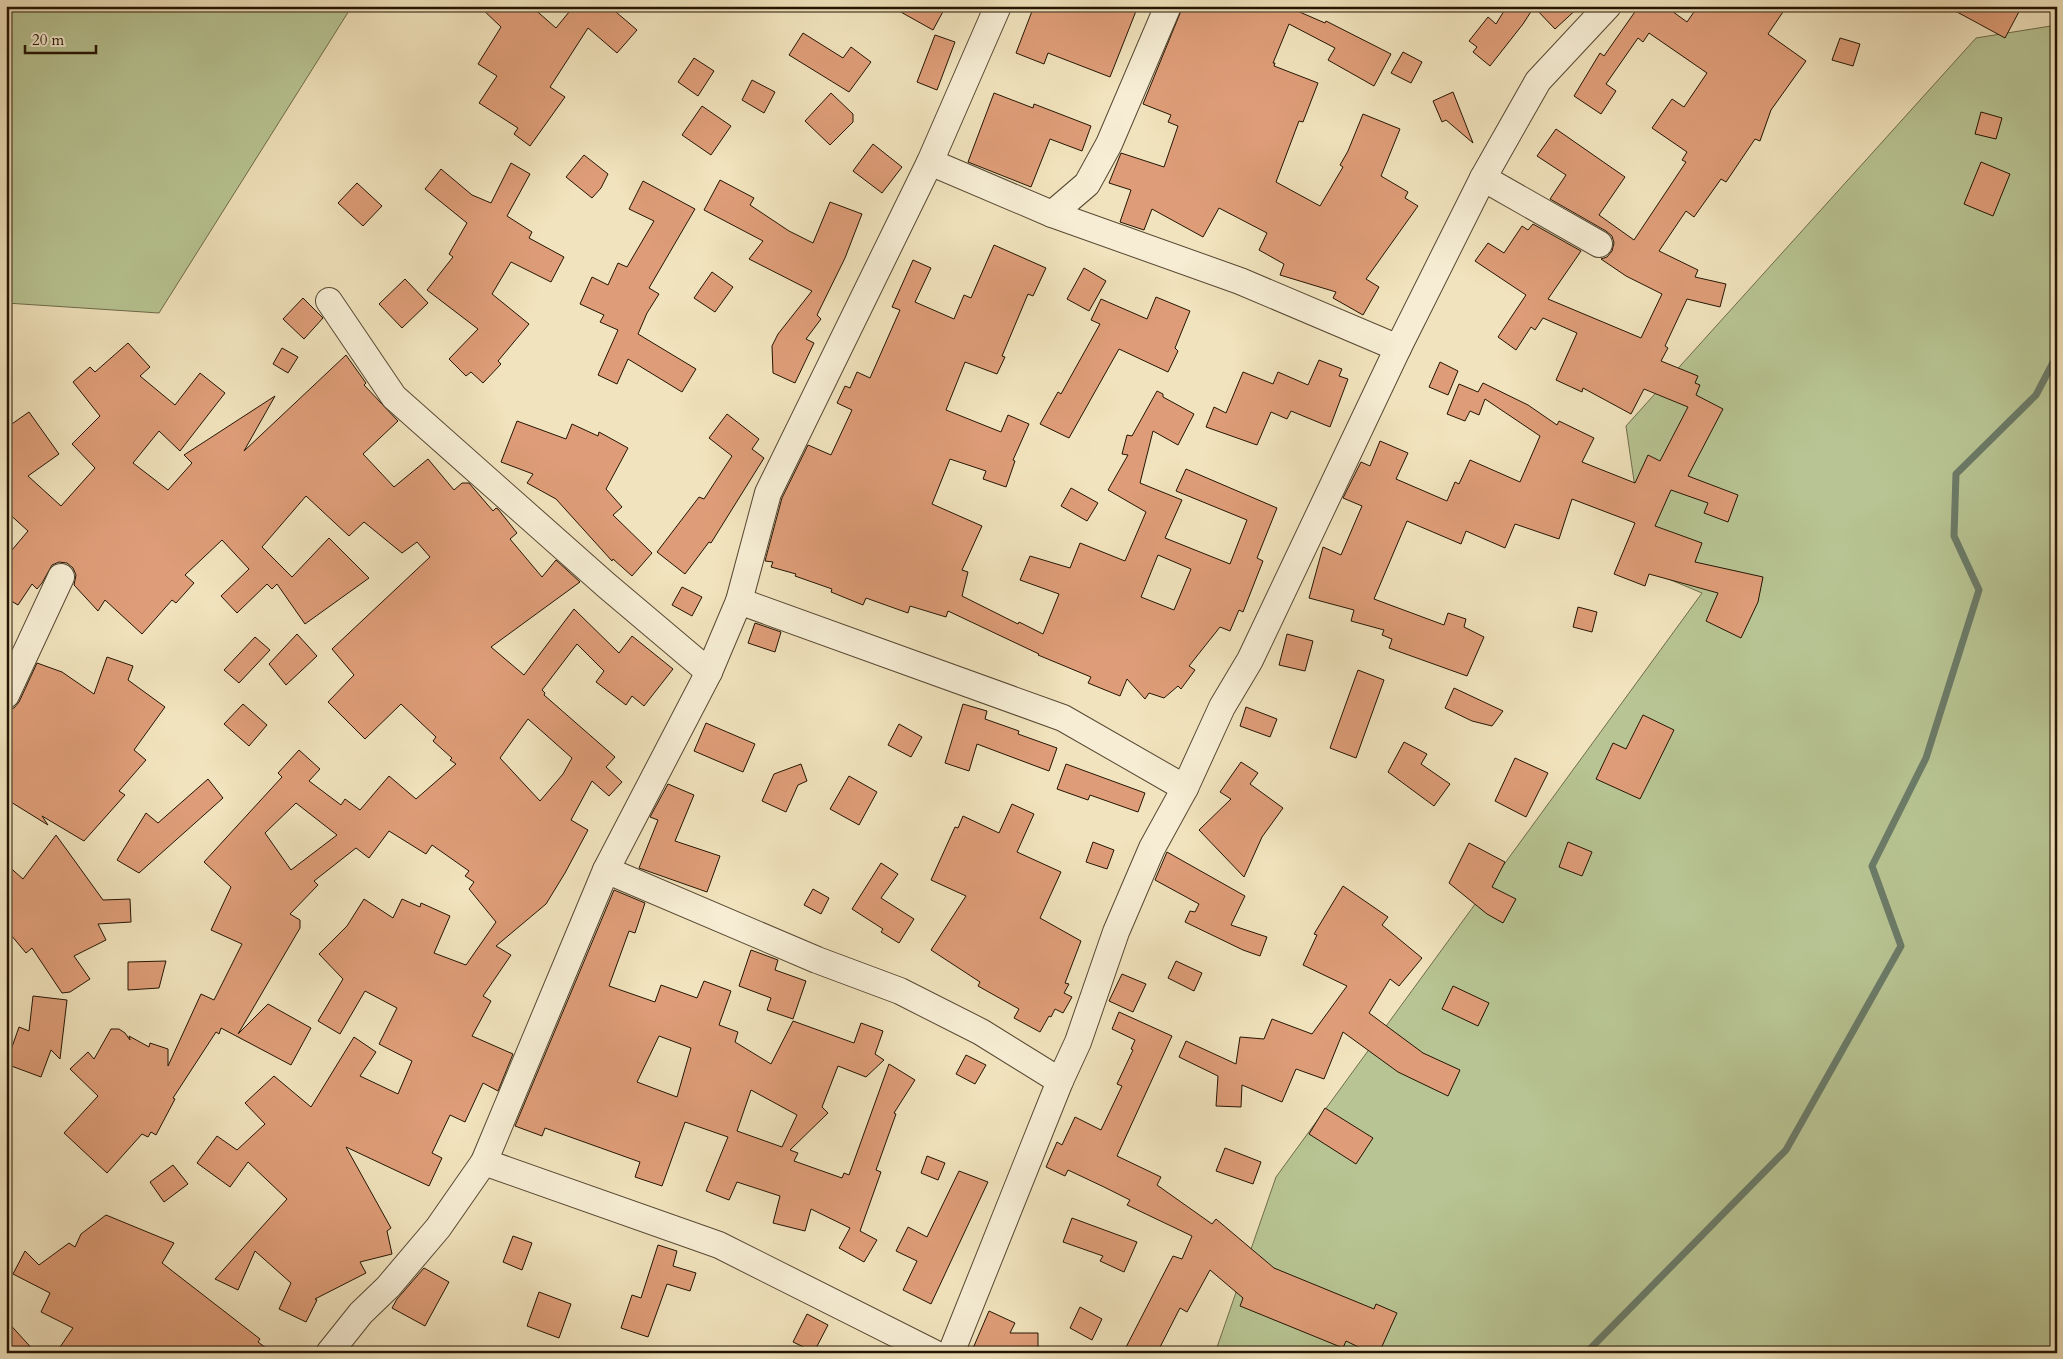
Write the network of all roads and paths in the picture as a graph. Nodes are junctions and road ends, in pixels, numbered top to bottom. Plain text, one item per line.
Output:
1 (998, 6) edge
2 (1168, 6) edge
3 (1608, 6) edge
4 (930, 162) junction
5 (1483, 178) junction
6 (1052, 214) junction
7 (1599, 244) dead end
8 (329, 301) dead end
9 (1398, 348) junction
10 (60, 577) dead end
11 (739, 600) junction
12 (708, 672) junction
13 (6, 695) edge
14 (1185, 788) junction
15 (606, 870) junction
16 (1060, 1080) junction
17 (484, 1162) junction
18 (329, 1353) edge
19 (934, 1353) edge
20 (951, 1353) edge

1 - 4 street
2 - 6 street
3 - 5 street
4 - 6 street
4 - 11 street
5 - 7 street
5 - 9 street
6 - 9 street
8 - 12 street
9 - 14 street
10 - 13 street
11 - 12 street
11 - 14 street
12 - 15 street
14 - 16 street
15 - 16 street
15 - 17 street
16 - 20 street
17 - 18 street
17 - 19 street

